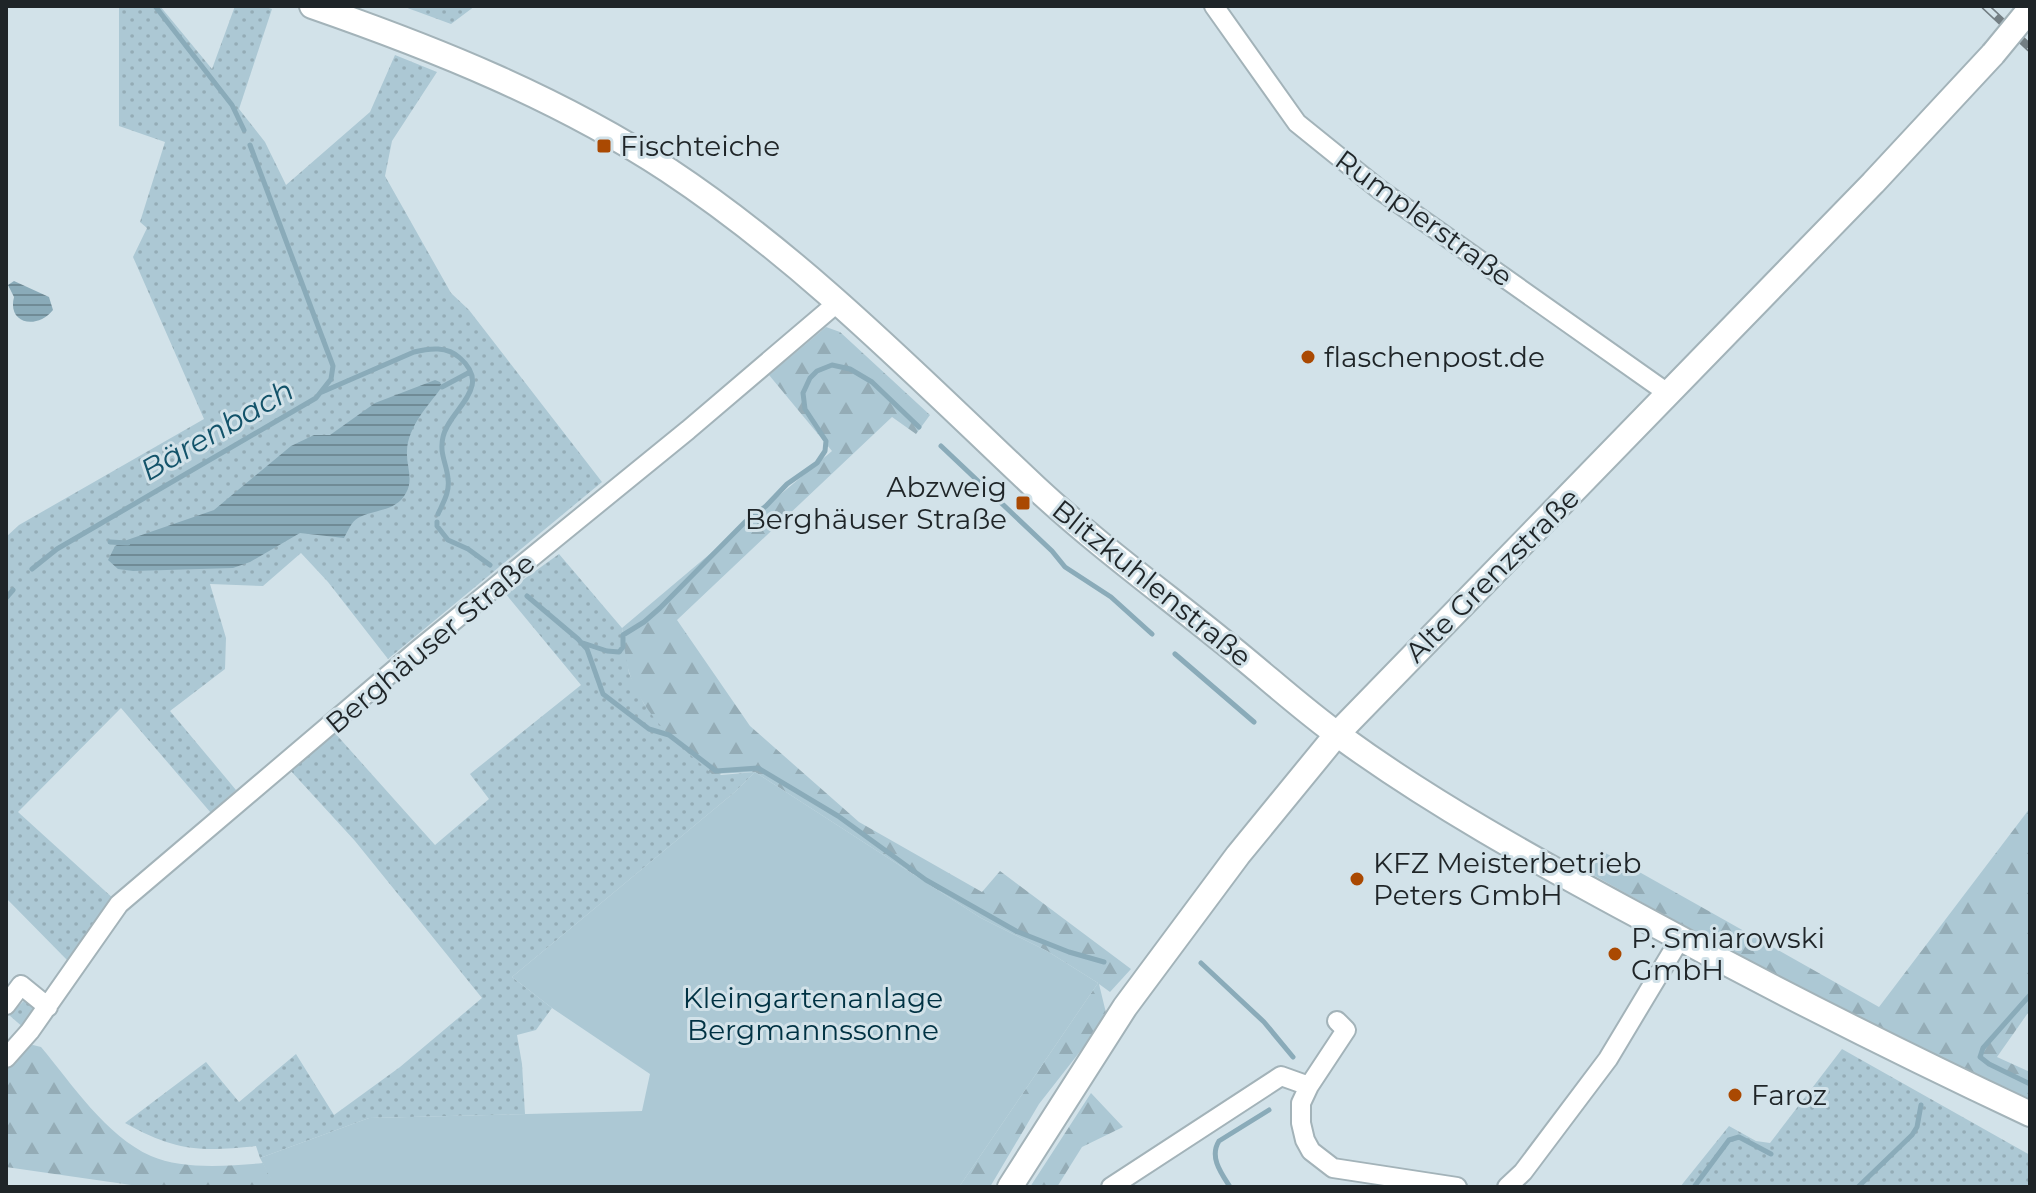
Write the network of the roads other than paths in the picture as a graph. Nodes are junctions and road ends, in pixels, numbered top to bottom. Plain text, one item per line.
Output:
1 (312, 6) edge
2 (1214, 6) edge
3 (2030, 9) edge
4 (837, 303) junction
5 (1669, 394) junction
6 (1337, 734) junction
7 (1680, 939) junction
8 (6, 1005) edge
9 (48, 1007) junction
10 (1337, 1021) dead end
11 (6, 1058) edge
12 (1309, 1086) junction
13 (2030, 1114) edge
14 (1010, 1187) edge
15 (1111, 1187) edge
16 (1457, 1187) edge
17 (1507, 1187) edge

1 - 4 main road, Blitzkuhlenstraße
2 - 5 street, Rumplerstraße
3 - 5 main road, Alte Grenzstraße, bridge
4 - 6 main road, Blitzkuhlenstraße
4 - 9 street, Berghäuser Straße
5 - 6 main road, Alte Grenzstraße
6 - 7 main road, Blitzkuhlenstraße
6 - 14 main road, Alte Grenzstraße
7 - 13 main road, Blitzkuhlenstraße
7 - 17 street
8 - 9 street
9 - 11 street, Berghäuser Straße
10 - 12 street
12 - 15 street
12 - 16 street

